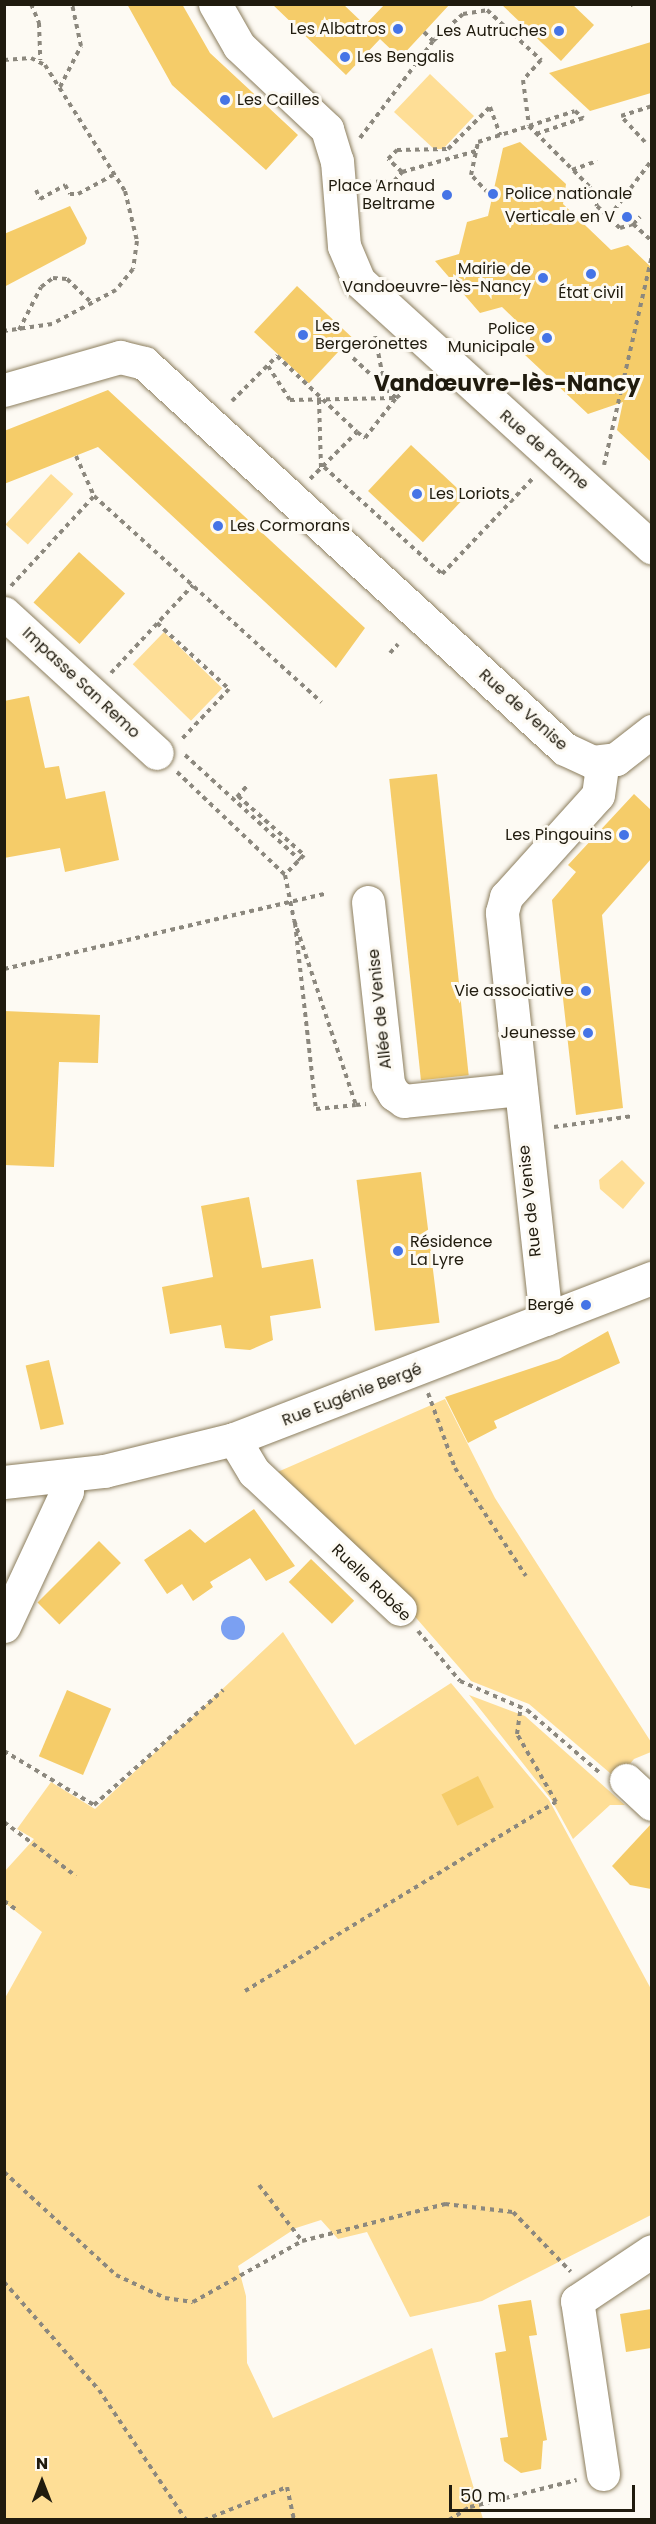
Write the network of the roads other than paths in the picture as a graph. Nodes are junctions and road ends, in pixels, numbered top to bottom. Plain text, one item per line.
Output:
1 (215, 4) edge
2 (4, 390) edge
3 (651, 548) edge
4 (8, 599) edge
5 (651, 731) edge
6 (167, 755) road end
7 (603, 762) junction
8 (368, 902) dead end
9 (520, 1089) junction
10 (651, 1278) edge
11 (546, 1319) junction
12 (234, 1439) junction
13 (4, 1460) edge
14 (54, 1478) junction
15 (4, 1482) edge
16 (400, 1609) road end
17 (4, 1626) edge
18 (626, 1780) road end
19 (651, 1804) edge
20 (651, 2251) edge
21 (603, 2474) road end

1 - 3 street, Rue de Parme
2 - 7 street, Rue de Venise
4 - 6 street, Impasse San Remo
5 - 7 street
7 - 9 street, Rue de Venise
8 - 9 street, Allée de Venise
9 - 11 street, Rue de Venise
10 - 11 street, Rue Eugénie Bergé
11 - 12 street, Rue Eugénie Bergé
12 - 14 street, Rue Eugénie Bergé
12 - 16 street, Ruelle Robée
13 - 14 street
14 - 15 street, Rue Eugénie Bergé
14 - 17 street
18 - 19 street
20 - 21 street

